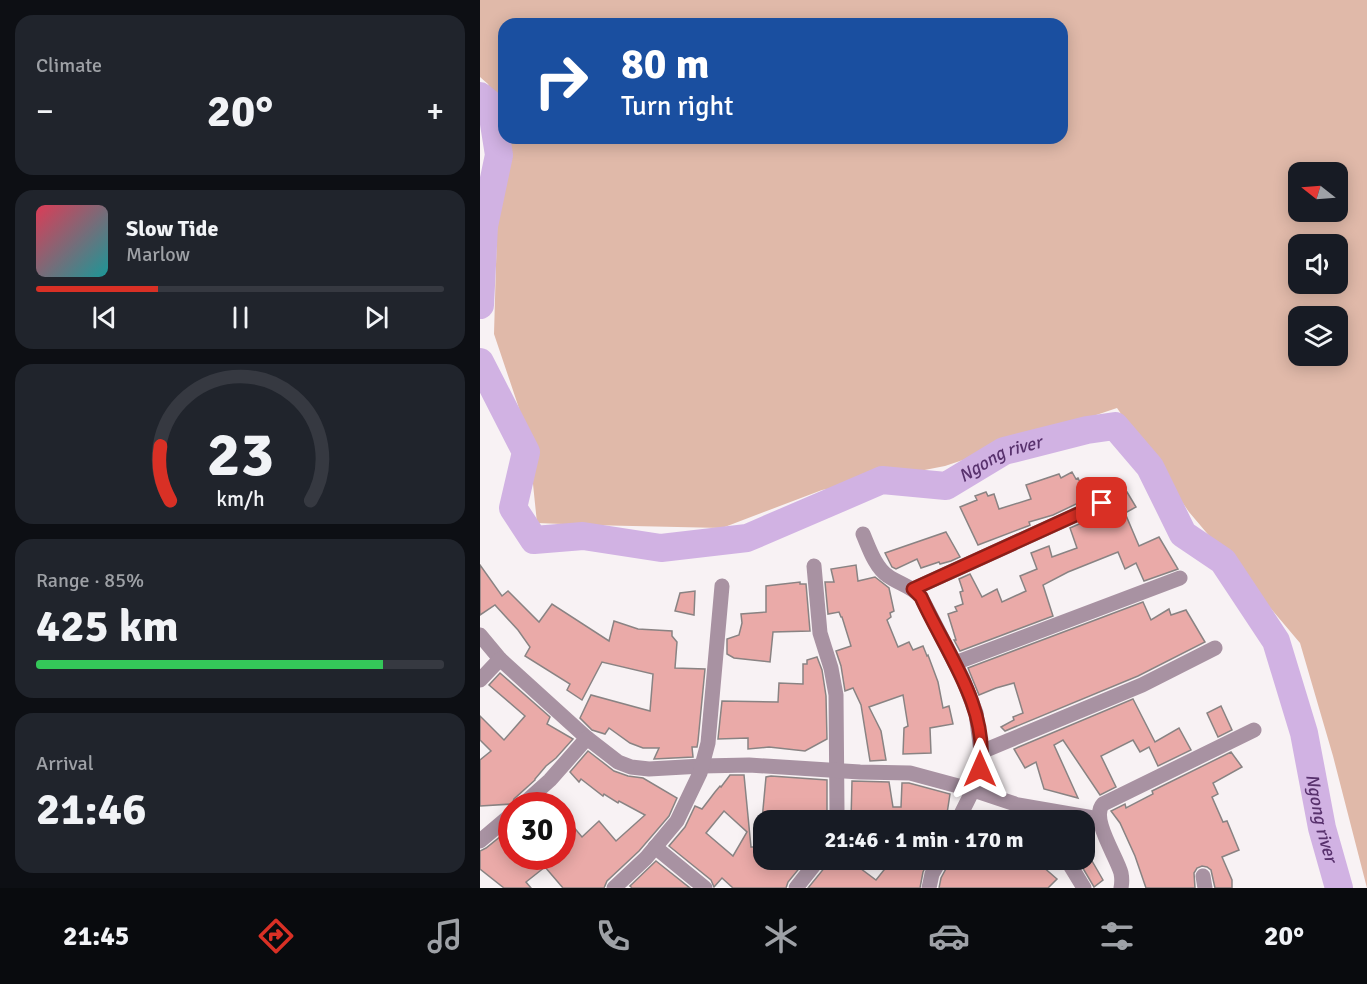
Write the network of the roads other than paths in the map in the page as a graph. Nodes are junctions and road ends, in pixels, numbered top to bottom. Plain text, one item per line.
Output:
1 (1102, 503) dead end
2 (863, 534) dead end
3 (814, 566) dead end
4 (1180, 578) dead end
5 (722, 586) dead end
6 (913, 589) junction
7 (480, 635) edge
8 (1215, 648) dead end
9 (500, 659) junction
10 (955, 663) junction
11 (480, 680) edge
12 (1254, 730) dead end
13 (587, 738) junction
14 (981, 752) junction
15 (702, 766) junction
16 (837, 770) junction
17 (973, 790) junction
18 (537, 792) edge
19 (837, 810) edge
20 (963, 810) edge
21 (1028, 810) edge
22 (1095, 819) edge
23 (1100, 819) junction
24 (498, 826) edge
25 (480, 842) edge
26 (655, 847) junction
27 (810, 870) edge
28 (934, 870) edge
29 (1073, 870) edge
30 (614, 888) edge
31 (705, 888) edge
32 (796, 888) edge
33 (928, 888) edge
34 (1084, 888) edge
35 (1121, 888) edge

1 - 6 street
2 - 6 street
3 - 16 street
4 - 10 street
5 - 15 street
6 - 10 street
7 - 9 street
8 - 14 street
9 - 11 street
9 - 13 street
10 - 14 street
12 - 23 street
13 - 15 street
13 - 18 street
14 - 17 street
15 - 16 street
15 - 26 street
16 - 17 street
16 - 19 street
17 - 20 street
17 - 21 street
22 - 23 street
23 - 35 street
24 - 25 street
26 - 30 street
26 - 31 street
27 - 32 street
28 - 33 street
29 - 34 street

